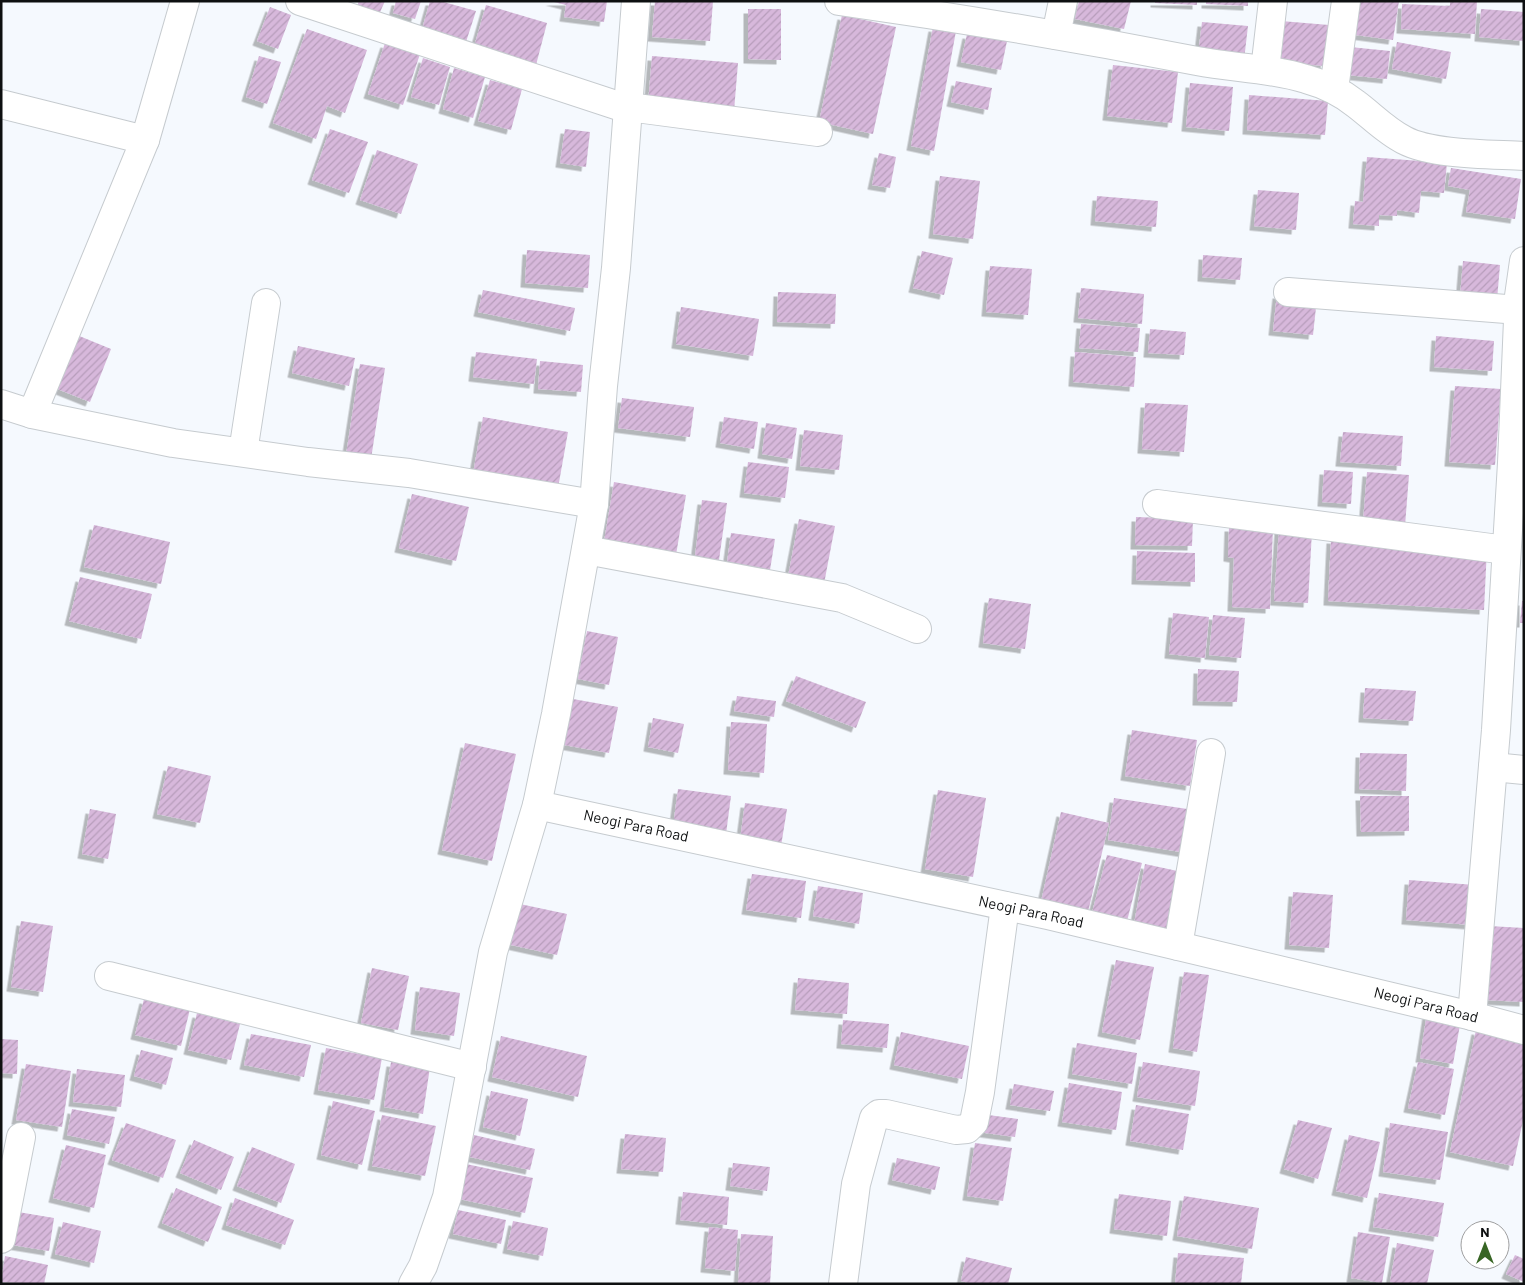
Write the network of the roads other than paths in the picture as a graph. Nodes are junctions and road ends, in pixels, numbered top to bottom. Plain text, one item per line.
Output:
1 (185, 1) edge
2 (300, 1) edge
3 (636, 1) edge
4 (839, 1) edge
5 (1063, 1) edge
6 (1273, 1) edge
7 (1346, 1) edge
8 (1056, 35) junction
9 (1265, 70) junction
10 (1334, 90) junction
11 (1, 104) edge
12 (628, 109) junction
13 (818, 132) dead end
14 (145, 140) junction
15 (1524, 156) edge
16 (1523, 269) edge
17 (1288, 292) dead end
18 (266, 303) dead end
19 (1519, 310) junction
20 (1, 404) edge
21 (32, 414) junction
22 (243, 452) junction
23 (594, 504) junction
24 (1157, 504) dead end
25 (586, 550) junction
26 (1506, 550) junction
27 (917, 629) dead end
28 (1211, 753) dead end
29 (1493, 767) junction
30 (1524, 770) edge
31 (537, 805) junction
32 (1005, 906) junction
33 (1178, 946) junction
34 (109, 976) dead end
35 (1472, 1016) junction
36 (1524, 1030) edge
37 (472, 1067) junction
38 (22, 1137) dead end
39 (1, 1239) edge
40 (413, 1284) edge
41 (843, 1284) edge

1 - 14 street
2 - 12 street
3 - 12 street
4 - 8 street
5 - 8 street
6 - 9 street
7 - 10 street
8 - 9 street
9 - 10 street
10 - 15 street
11 - 14 street
12 - 13 street
12 - 23 street
14 - 21 street
16 - 19 street
17 - 19 street
18 - 22 street
19 - 26 street
20 - 21 street
21 - 22 street
22 - 23 street
23 - 25 street
24 - 26 street
25 - 27 street
25 - 31 street
26 - 29 street
28 - 33 street
29 - 30 street
29 - 35 street
31 - 32 street, Neogi Para Road
31 - 37 street
32 - 33 street, Neogi Para Road
32 - 41 street
33 - 35 street, Neogi Para Road
34 - 37 street
35 - 36 street, Neogi Para Road
37 - 40 street
38 - 39 street

